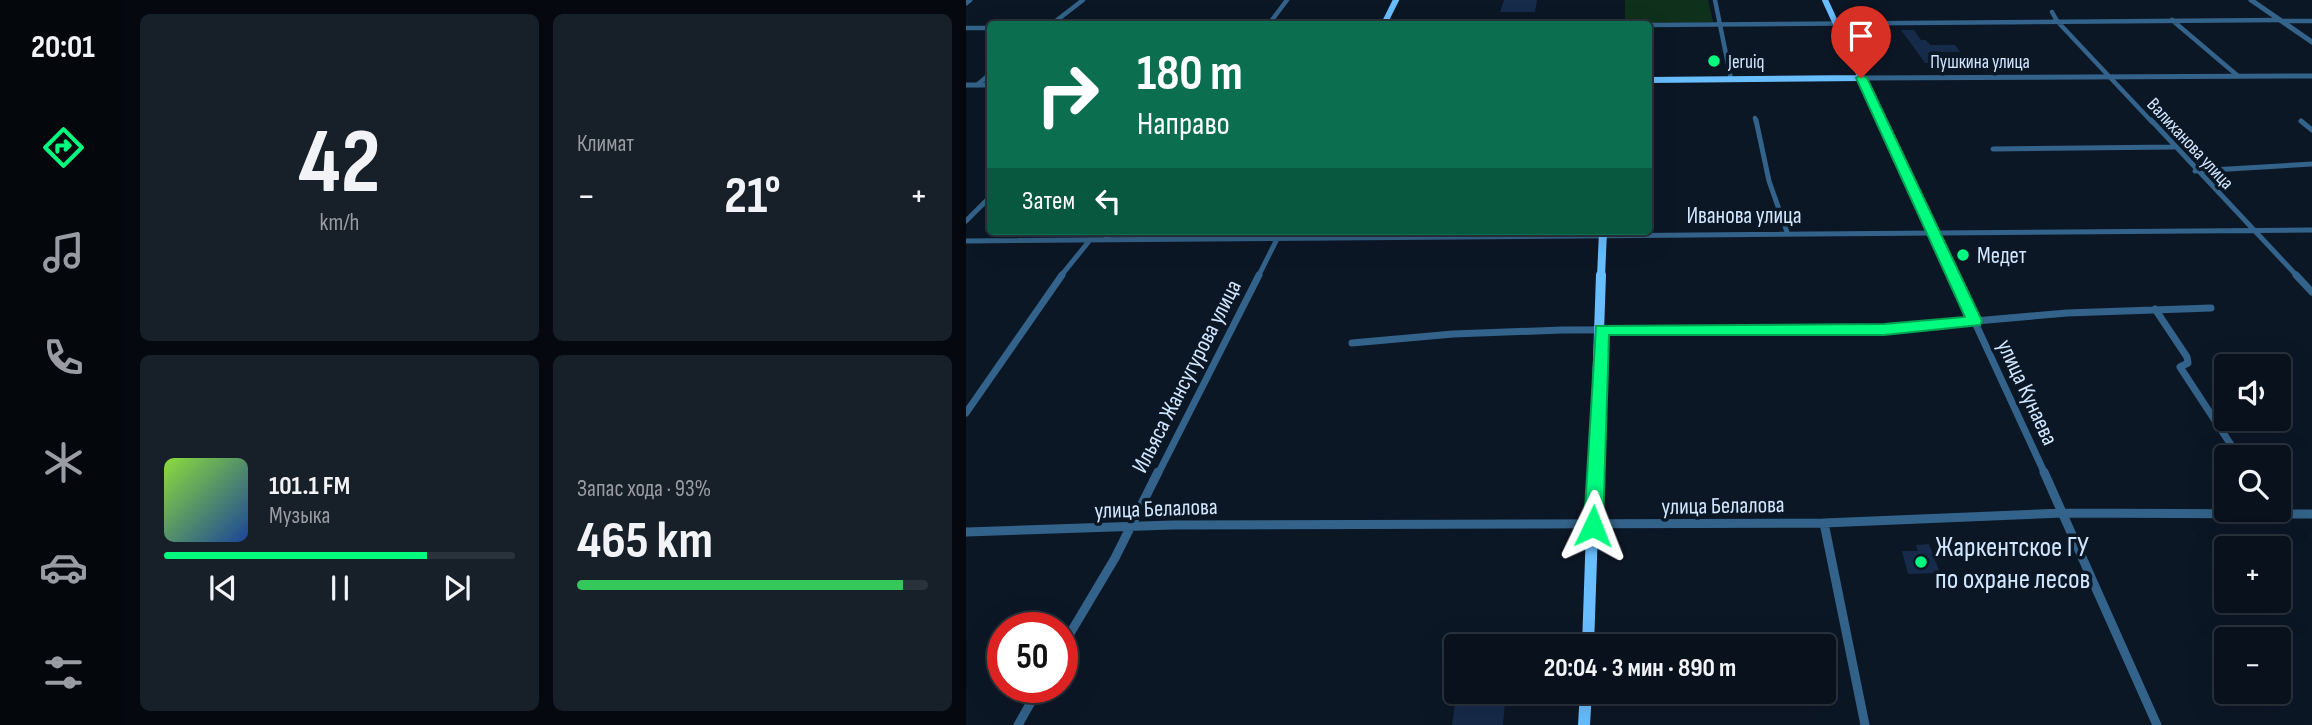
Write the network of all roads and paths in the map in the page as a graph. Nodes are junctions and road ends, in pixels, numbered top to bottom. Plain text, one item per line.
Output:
1 (970, 0) edge
2 (1083, 0) edge
3 (1287, 0) edge
4 (1396, 0) edge
5 (1715, 0) edge
6 (1825, 0) edge
7 (2251, 0) edge
8 (966, 3) edge
9 (2052, 12) dead end
10 (2171, 20) junction
11 (2281, 20) junction
12 (1056, 21) edge
13 (1271, 21) edge
14 (1386, 21) edge
15 (2057, 21) junction
16 (2312, 21) edge
17 (1835, 23) junction
18 (1720, 24) junction
19 (1652, 25) edge
20 (966, 28) edge
21 (987, 28) edge
22 (2312, 42) edge
23 (2238, 76) junction
24 (2312, 76) edge
25 (987, 77) edge
26 (2109, 77) junction
27 (1861, 78) junction
28 (1731, 79) junction
29 (1652, 80) edge
30 (966, 85) edge
31 (977, 85) junction
32 (987, 85) edge
33 (1755, 117) dead end
34 (2301, 121) dead end
35 (2312, 130) edge
36 (2174, 147) junction
37 (1993, 149) dead end
38 (2312, 164) edge
39 (2195, 171) junction
40 (987, 200) edge
41 (966, 221) edge
42 (2312, 230) edge
43 (2252, 231) junction
44 (1787, 232) junction
45 (1652, 233) edge
46 (1933, 233) junction
47 (1110, 235) edge
48 (1245, 235) edge
49 (1279, 235) edge
50 (1603, 235) edge
51 (1107, 239) junction
52 (1090, 240) junction
53 (966, 241) edge
54 (2312, 292) edge
55 (2155, 309) junction
56 (2211, 309) dead end
57 (1975, 321) junction
58 (1601, 330) junction
59 (1352, 343) dead end
60 (966, 413) edge
61 (2231, 445) edge
62 (2214, 512) edge
63 (2063, 513) junction
64 (2291, 513) edge
65 (2312, 514) edge
66 (1824, 523) junction
67 (1131, 526) junction
68 (1593, 526) junction
69 (966, 532) edge
70 (1078, 619) edge
71 (1588, 634) edge
72 (1030, 703) edge
73 (1585, 704) edge
74 (1018, 725) edge
75 (1584, 725) edge
76 (1865, 725) edge
77 (2157, 725) edge

1 - 8 street
2 - 12 street
3 - 13 street
4 - 14 main road
5 - 18 street
6 - 17 main road, улица Кунаева
7 - 11 street
9 - 15 street, Валиханова улица
10 - 11 street
10 - 15 street
10 - 23 street
11 - 16 street
11 - 22 street
15 - 17 street
15 - 26 street, Валиханова улица
17 - 18 street
17 - 27 main road, улица Кунаева
18 - 19 street
18 - 28 street
20 - 21 street
23 - 24 street, Пушкина улица
23 - 26 street, Пушкина улица
25 - 31 street
26 - 27 street, Пушкина улица
26 - 36 street, Валиханова улица
27 - 28 main road, Пушкина улица
27 - 46 street, улица Кунаева
28 - 29 main road, Пушкина улица
30 - 31 street
31 - 32 street
33 - 44 street
34 - 35 street
36 - 37 street
36 - 39 street, Валиханова улица
38 - 39 street
39 - 43 street, Валиханова улица
40 - 41 street
42 - 43 street, Иванова улица
43 - 46 street, Иванова улица
43 - 54 street, Валиханова улица
44 - 45 street, Иванова улица
44 - 46 street, Иванова улица
46 - 57 street, улица Кунаева
47 - 51 street
48 - 51 street, Иванова улица
49 - 67 street, Ильяса Жансугурова улица
50 - 58 main road
51 - 52 street, Иванова улица
52 - 53 street, Иванова улица
52 - 60 street
55 - 56 street
55 - 57 street
55 - 61 street
57 - 58 street
57 - 63 street, улица Кунаева
58 - 59 street
58 - 68 main road
62 - 63 street, улица Белалова
63 - 66 street, улица Белалова
63 - 77 street, улица Кунаева
64 - 65 street, улица Белалова
66 - 68 street, улица Белалова
66 - 76 street
67 - 68 street, улица Белалова
67 - 69 street, улица Белалова
67 - 70 street, Ильяса Жансугурова улица
68 - 71 main road
72 - 74 street
73 - 75 main road

